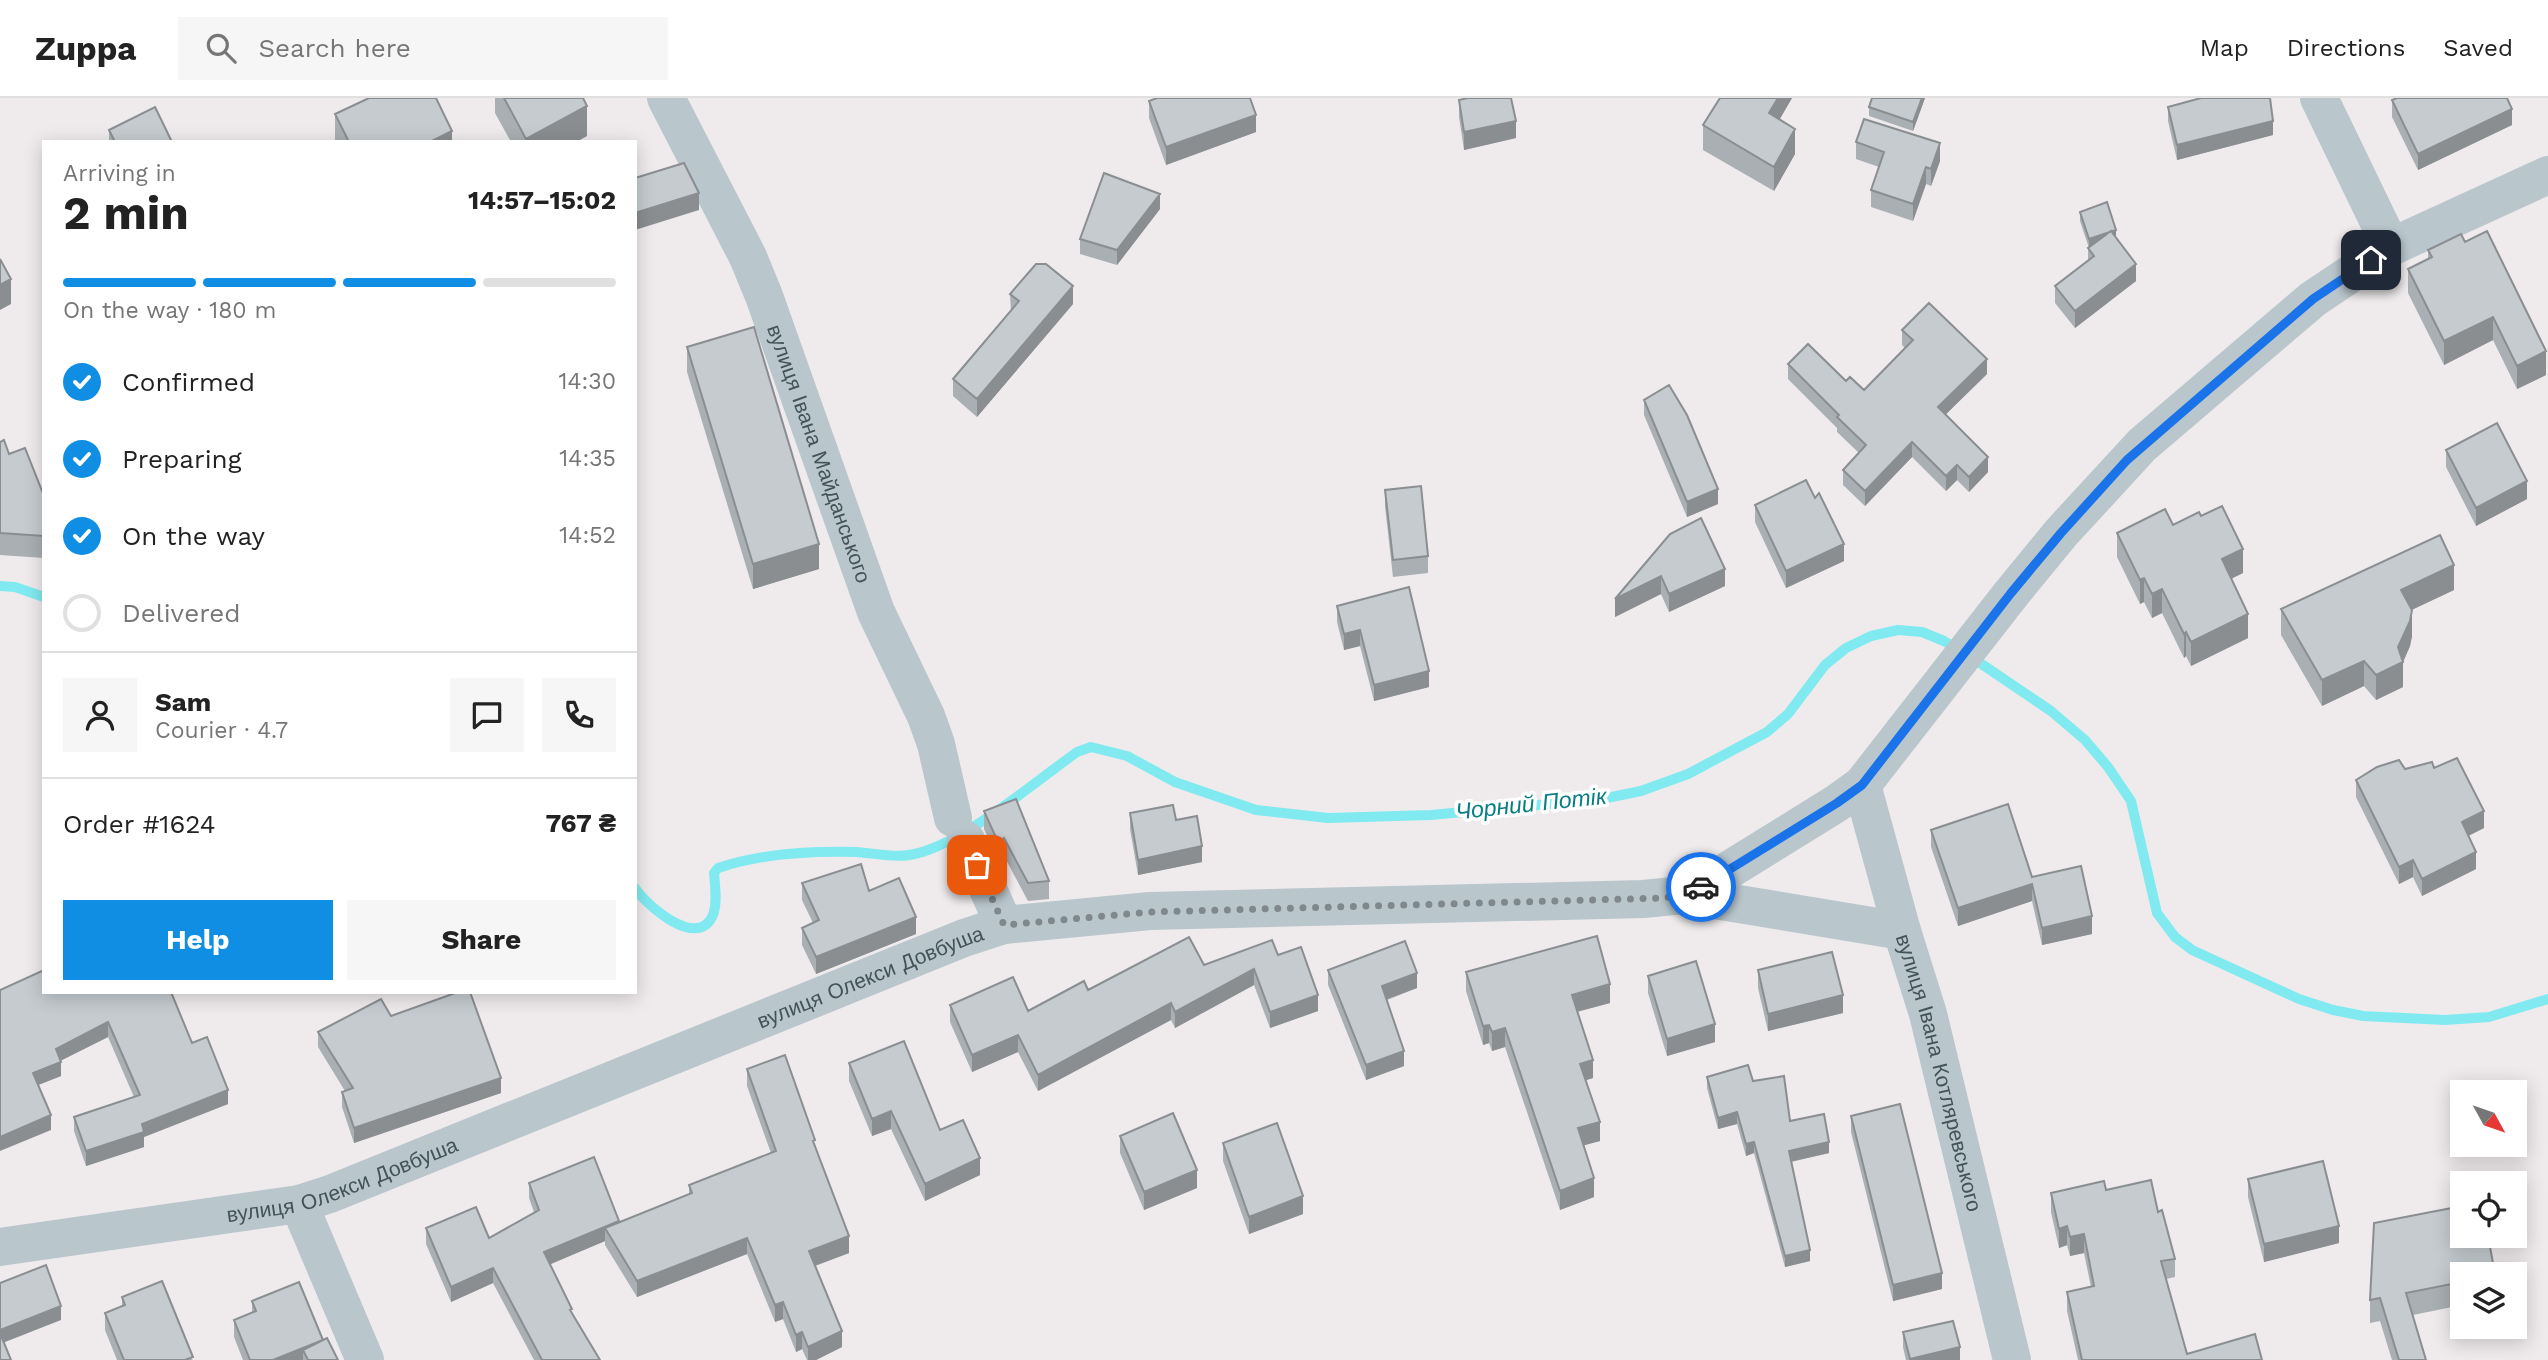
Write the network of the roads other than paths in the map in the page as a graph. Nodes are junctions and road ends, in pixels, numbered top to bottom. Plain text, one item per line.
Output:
1 (666, 98) edge
2 (2319, 98) edge
3 (2548, 175) edge
4 (2391, 247) junction
5 (1862, 785) junction
6 (1684, 895) junction
7 (1004, 925) junction
8 (1902, 931) junction
9 (299, 1204) junction
10 (0, 1247) edge
11 (365, 1360) edge
12 (2012, 1360) edge

1 - 7 street, вулиця Івана Майданського
2 - 4 street
3 - 4 street, вулиця Олекси Довбуша
4 - 5 street, вулиця Олекси Довбуша
5 - 6 street, вулиця Олекси Довбуша
5 - 8 street, вулиця Івана Котляревського
6 - 7 street, вулиця Олекси Довбуша
6 - 8 street
7 - 9 street, вулиця Олекси Довбуша
8 - 12 street, вулиця Івана Котляревського
9 - 10 street, вулиця Олекси Довбуша
9 - 11 street

